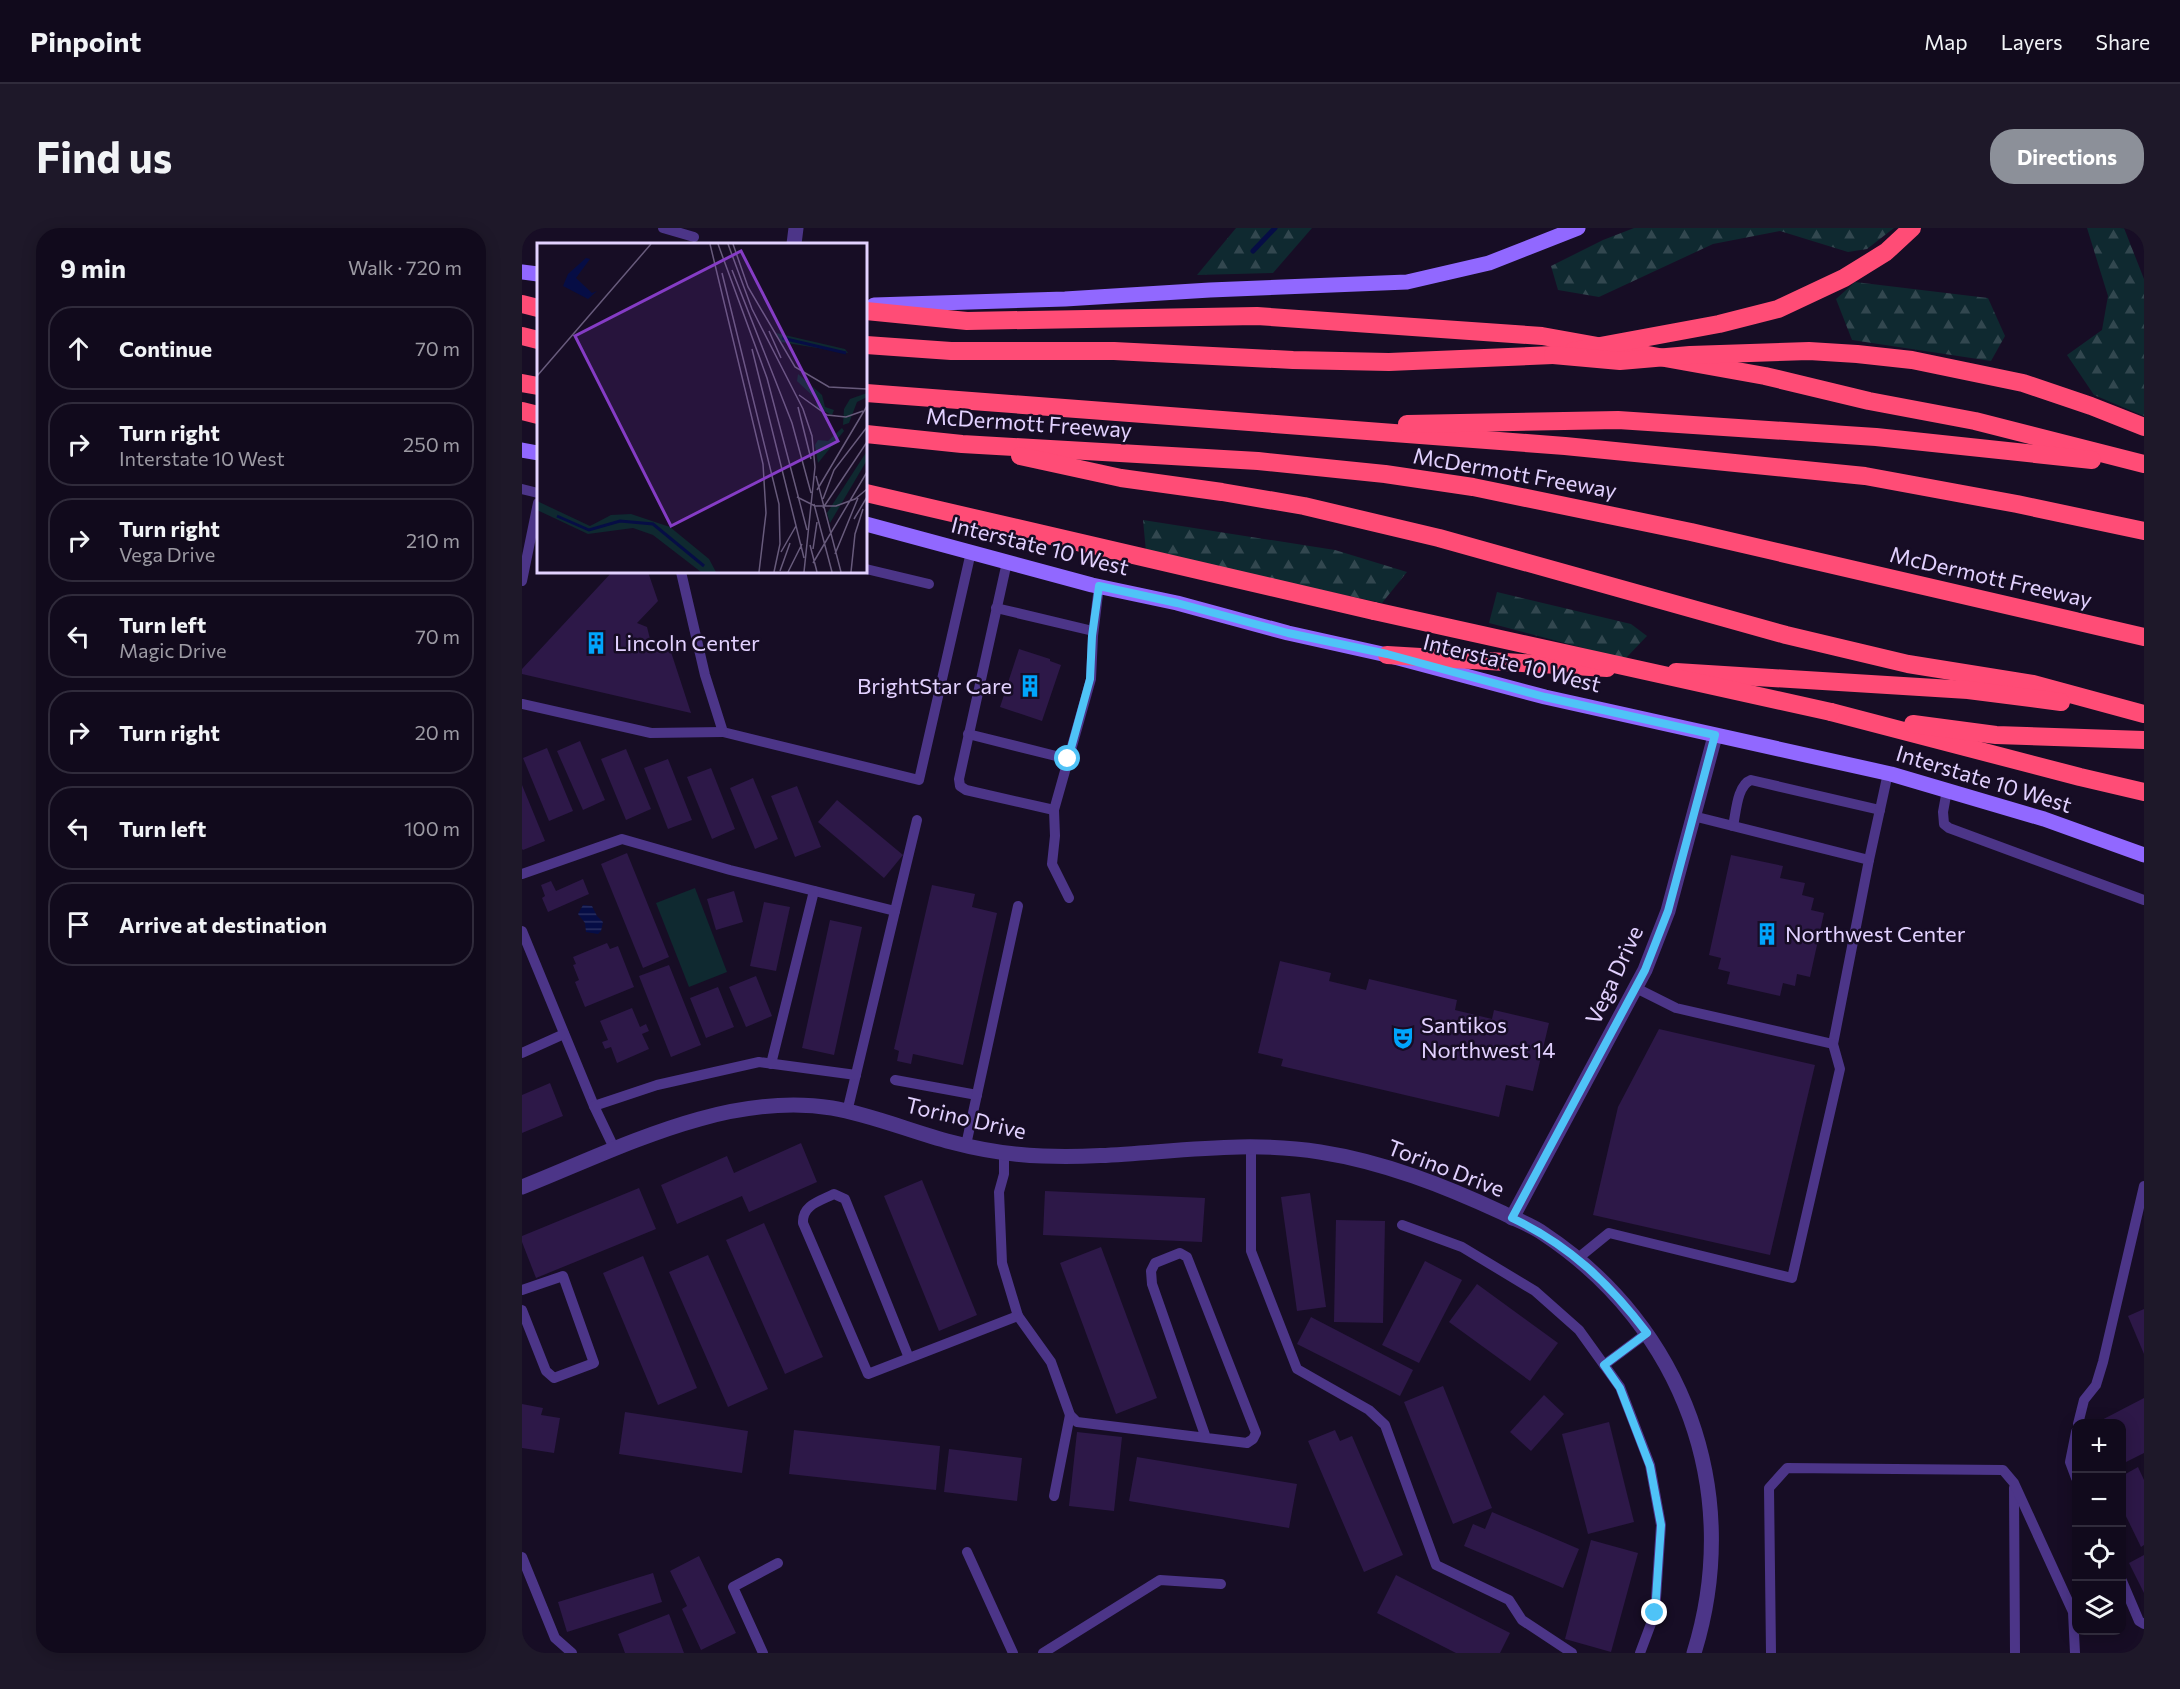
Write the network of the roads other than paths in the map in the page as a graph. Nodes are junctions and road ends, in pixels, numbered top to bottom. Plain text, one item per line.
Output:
1 (663, 228) edge
2 (796, 228) edge
3 (1578, 228) edge
4 (1912, 228) edge
5 (695, 236) edge
6 (794, 243) edge
7 (522, 272) edge
8 (537, 274) edge
9 (522, 304) edge
10 (867, 305) edge
11 (537, 308) edge
12 (867, 311) edge
13 (522, 336) edge
14 (537, 340) edge
15 (867, 345) edge
16 (1553, 355) junction
17 (522, 383) edge
18 (537, 386) edge
19 (867, 393) edge
20 (522, 411) edge
21 (537, 416) edge
22 (1318, 426) junction
23 (2144, 427) edge
24 (867, 434) edge
25 (962, 444) junction
26 (522, 450) edge
27 (537, 453) edge
28 (2144, 465) edge
29 (522, 489) edge
30 (537, 493) edge
31 (867, 493) edge
32 (537, 508) edge
33 (867, 524) edge
34 (2144, 531) edge
35 (971, 552) junction
36 (1007, 562) junction
37 (867, 569) edge
38 (681, 573) edge
39 (522, 581) edge
40 (929, 584) dead end
41 (1099, 586) junction
42 (996, 608) junction
43 (1093, 631) junction
44 (2144, 637) edge
45 (1387, 654) junction
46 (522, 704) edge
47 (2122, 709) junction
48 (1831, 712) junction
49 (2144, 714) edge
50 (723, 732) junction
51 (968, 734) junction
52 (1715, 735) junction
53 (2144, 740) edge
54 (1068, 759) junction
55 (1888, 773) junction
56 (1947, 790) junction
57 (2144, 792) edge
58 (1054, 810) junction
59 (1880, 810) junction
60 (1693, 816) junction
61 (917, 820) dead end
62 (1733, 826) junction
63 (2144, 855) edge
64 (1869, 860) junction
65 (522, 874) edge
66 (814, 891) junction
67 (1069, 898) dead end
68 (2144, 900) edge
69 (1018, 906) dead end
70 (896, 911) junction
71 (522, 931) edge
72 (1636, 988) junction
73 (564, 1034) junction
74 (1833, 1044) junction
75 (522, 1053) edge
76 (771, 1064) junction
77 (856, 1075) junction
78 (895, 1080) dead end
79 (977, 1095) junction
80 (594, 1106) junction
81 (847, 1112) junction
82 (966, 1145) junction
83 (1251, 1147) junction
84 (615, 1150) junction
85 (1004, 1153) junction
86 (2144, 1186) edge
87 (522, 1187) edge
88 (2142, 1207) edge
89 (1512, 1218) junction
90 (1402, 1225) dead end
91 (1577, 1259) junction
92 (522, 1290) edge
93 (522, 1310) edge
94 (1018, 1316) junction
95 (1647, 1333) junction
96 (909, 1358) junction
97 (1604, 1365) junction
98 (1070, 1415) junction
99 (2079, 1419) edge
100 (1206, 1438) junction
101 (2072, 1452) edge
102 (2072, 1467) edge
103 (2014, 1483) junction
104 (1054, 1496) dead end
105 (967, 1552) dead end
106 (522, 1557) edge
107 (778, 1563) dead end
108 (1221, 1584) dead end
109 (2126, 1592) edge
110 (2144, 1624) edge
111 (572, 1653) edge
112 (763, 1653) edge
113 (1012, 1653) edge
114 (1043, 1653) edge
115 (1572, 1653) edge
116 (1640, 1653) edge
117 (1694, 1653) edge
118 (1771, 1653) edge
119 (2015, 1653) edge
120 (2075, 1653) edge

1 - 5 lane
2 - 6 street
3 - 10 main road
4 - 16 highway, bridge
7 - 8 main road
9 - 11 highway
12 - 28 highway
13 - 14 highway
15 - 16 highway
16 - 23 highway, bridge
17 - 18 highway
19 - 22 highway, McDermott Freeway
20 - 21 highway
22 - 28 highway
22 - 34 highway, McDermott Freeway
24 - 25 highway, McDermott Freeway
25 - 44 highway, McDermott Freeway
25 - 47 highway
26 - 27 main road
29 - 30 lane
31 - 48 highway, bridge
32 - 39 lane
33 - 35 main road, Interstate 10 West
35 - 36 main road, Interstate 10 West
35 - 50 lane
36 - 41 main road, Interstate 10 West
36 - 42 lane
37 - 40 lane
38 - 50 lane
41 - 43 lane
41 - 45 main road, Interstate 10 West
42 - 43 lane
42 - 51 lane
43 - 54 lane
45 - 47 highway
45 - 52 main road, Interstate 10 West
46 - 50 lane
47 - 49 highway
48 - 53 highway
48 - 57 highway
51 - 54 lane
51 - 58 lane
52 - 55 main road, Interstate 10 West
52 - 60 street, Vega Drive
54 - 58 lane
55 - 56 main road, Interstate 10 West
55 - 59 lane
56 - 63 main road, Interstate 10 West
56 - 68 lane
58 - 67 lane
59 - 62 lane
59 - 64 lane
60 - 62 lane
60 - 72 street, Vega Drive
61 - 70 lane
62 - 64 lane
64 - 74 lane
65 - 66 lane
66 - 70 lane
66 - 76 lane
69 - 79 lane
70 - 77 lane
71 - 73 lane
72 - 74 lane
72 - 89 street, Vega Drive
73 - 75 lane
73 - 80 lane
74 - 91 lane
76 - 77 lane
76 - 80 lane
77 - 81 lane
78 - 79 lane
79 - 82 lane
80 - 84 lane
81 - 82 street, Torino Drive
81 - 84 street, Torino Drive
82 - 85 street, Torino Drive
83 - 85 street, Torino Drive
83 - 89 street, Torino Drive
83 - 115 lane
84 - 87 street, Torino Drive
85 - 94 lane
86 - 88 lane
88 - 99 lane
89 - 91 street, Torino Drive
90 - 97 lane
91 - 95 street, Torino Drive
92 - 93 lane
94 - 96 lane
94 - 98 lane
95 - 97 lane
95 - 117 street, Torino Drive
96 - 96 lane
97 - 116 lane
98 - 100 lane
98 - 104 lane
100 - 100 lane
101 - 102 lane
103 - 118 lane
103 - 119 lane
103 - 120 lane
105 - 113 lane
106 - 111 lane
107 - 112 lane
108 - 114 lane
109 - 110 lane

